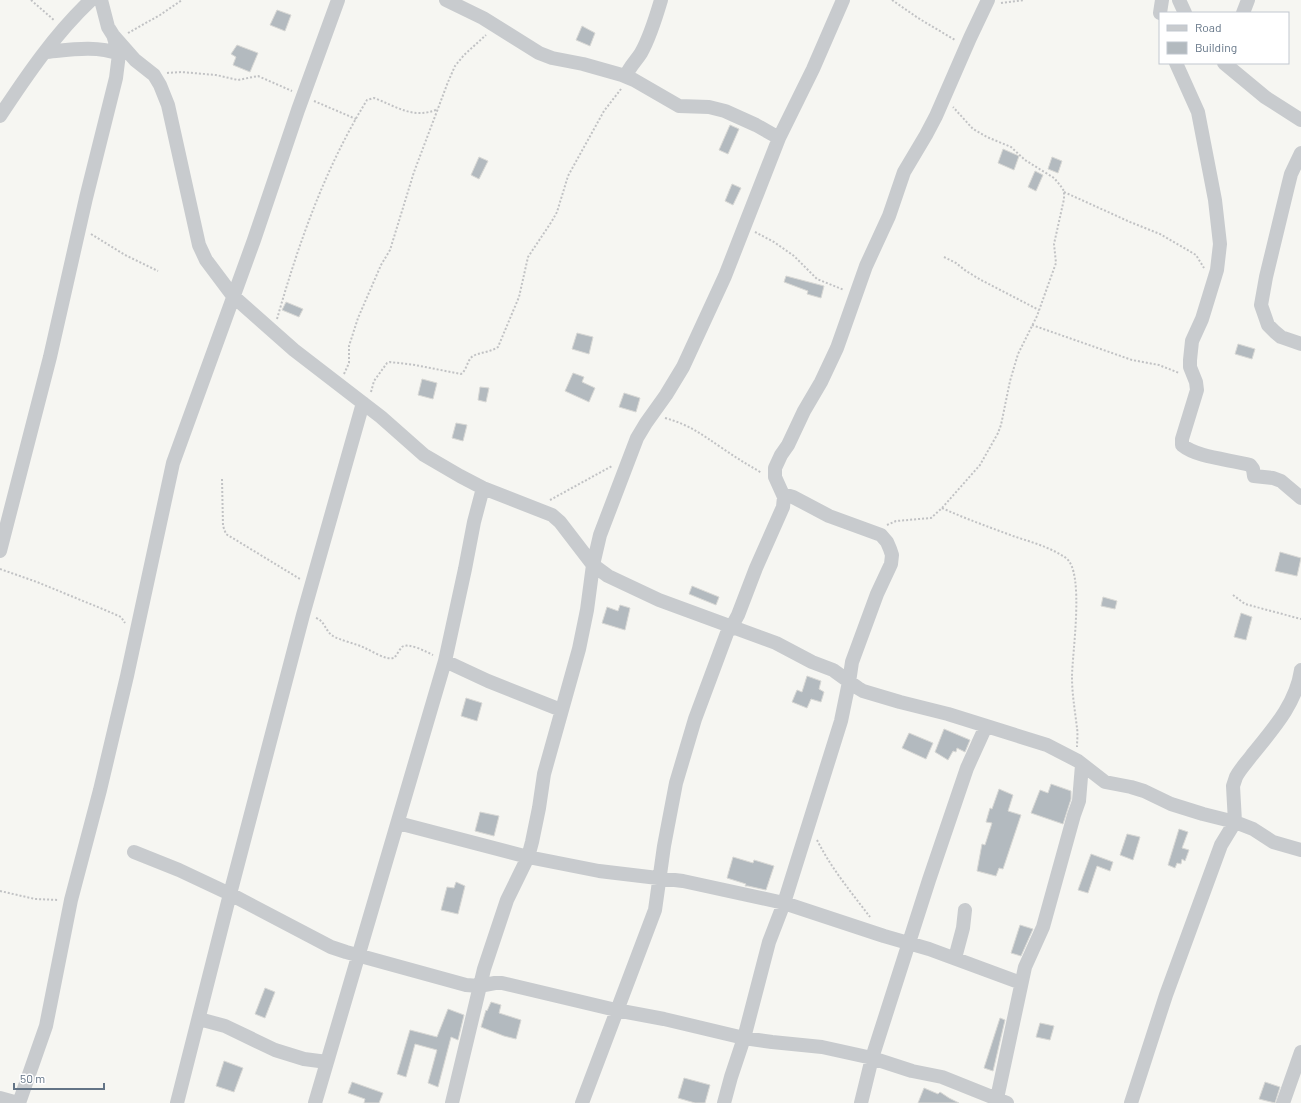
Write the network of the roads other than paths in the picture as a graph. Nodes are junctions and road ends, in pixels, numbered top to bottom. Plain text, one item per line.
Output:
1 (90, 0) edge
2 (101, 0) edge
3 (338, 0) edge
4 (446, 0) edge
5 (661, 0) edge
6 (843, 0) edge
7 (1162, 0) edge
8 (1179, 0) edge
9 (1248, 0) edge
10 (987, 2) edge
11 (1160, 12) edge
12 (1185, 12) edge
13 (1243, 12) edge
14 (116, 43) junction
15 (45, 52) junction
16 (1176, 64) edge
17 (1225, 64) edge
18 (626, 76) junction
19 (0, 116) edge
20 (1301, 120) edge
21 (779, 138) junction
22 (1301, 153) edge
23 (233, 296) junction
24 (1301, 344) edge
25 (365, 404) junction
26 (483, 488) junction
27 (783, 494) junction
28 (1301, 498) edge
29 (0, 551) edge
30 (592, 565) junction
31 (732, 626) junction
32 (445, 661) junction
33 (1301, 670) edge
34 (849, 682) junction
35 (561, 710) junction
36 (986, 726) junction
37 (1080, 762) junction
38 (1235, 822) junction
39 (398, 823) junction
40 (1301, 850) edge
41 (134, 852) dead end
42 (528, 857) junction
43 (660, 878) junction
44 (230, 894) junction
45 (784, 903) junction
46 (965, 910) dead end
47 (909, 944) junction
48 (358, 955) junction
49 (955, 958) junction
50 (1021, 983) junction
51 (479, 986) junction
52 (616, 1010) junction
53 (199, 1019) junction
54 (744, 1038) junction
55 (1301, 1052) edge
56 (872, 1058) junction
57 (327, 1062) junction
58 (0, 1098) edge
59 (1000, 1102) edge
60 (18, 1103) edge
61 (177, 1103) edge
62 (315, 1103) edge
63 (452, 1103) edge
64 (582, 1103) edge
65 (724, 1103) edge
66 (861, 1103) edge
67 (1131, 1103) edge
68 (1283, 1103) edge

1 - 15 street
2 - 14 street
3 - 23 street
4 - 18 street
5 - 18 street
6 - 21 street
7 - 11 street
8 - 12 street
9 - 13 street
10 - 27 street
14 - 15 street
14 - 23 street
14 - 29 street
15 - 19 street
16 - 28 street
17 - 20 street
18 - 21 street
21 - 30 street
22 - 24 street
23 - 25 street
23 - 60 street
25 - 26 street
25 - 44 street
26 - 30 street
26 - 32 street
27 - 31 street
27 - 34 street
30 - 31 street
30 - 35 street
31 - 34 street
31 - 43 street
32 - 35 street
32 - 39 street
33 - 38 street
34 - 36 street
34 - 45 street
35 - 42 street
36 - 37 street
36 - 47 street
37 - 38 street
37 - 50 street
38 - 40 street
38 - 67 street
39 - 42 street
39 - 48 street
41 - 44 street
42 - 43 street
42 - 51 street
43 - 45 street
43 - 52 street
44 - 48 street
44 - 53 street
45 - 47 street
45 - 54 street
46 - 49 street
47 - 49 street
47 - 56 street
48 - 51 street
48 - 57 street
49 - 50 street
50 - 59 street
51 - 52 street
51 - 63 street
52 - 54 street
52 - 64 street
53 - 57 street
53 - 61 street
54 - 56 street
54 - 65 street
55 - 68 street
56 - 59 street
56 - 66 street
57 - 62 street
58 - 60 street

